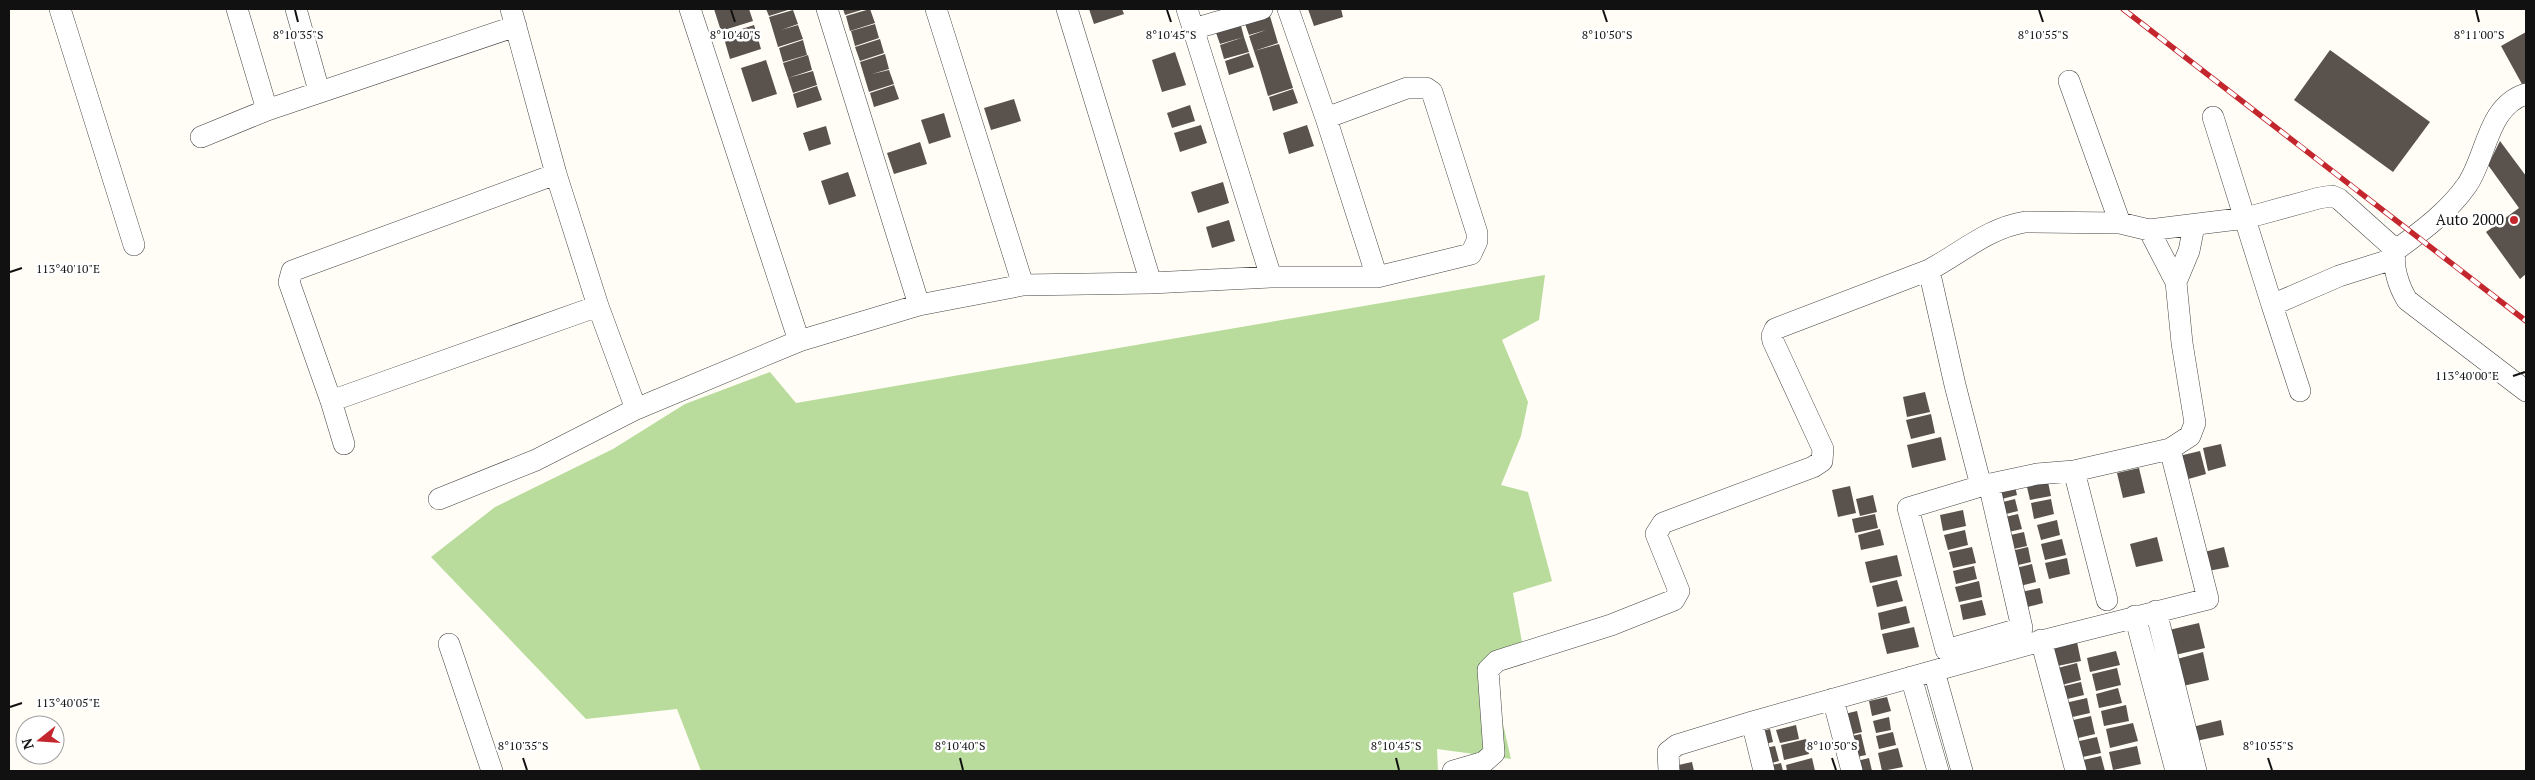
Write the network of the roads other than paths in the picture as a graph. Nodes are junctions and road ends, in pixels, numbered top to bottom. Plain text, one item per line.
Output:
1 (60, 9) edge
2 (237, 9) edge
3 (296, 9) edge
4 (690, 9) edge
5 (827, 9) edge
6 (936, 9) edge
7 (1067, 9) edge
8 (1187, 9) edge
9 (1262, 9) edge
10 (1288, 9) edge
11 (514, 17) edge
12 (1193, 29) junction
13 (2069, 81) dead end
14 (318, 91) junction
15 (2526, 94) edge
16 (267, 110) junction
17 (2213, 117) dead end
18 (1326, 118) junction
19 (201, 137) dead end
20 (556, 174) junction
21 (2246, 218) junction
22 (2120, 223) junction
23 (2194, 226) junction
24 (2149, 230) junction
25 (134, 245) dead end
26 (2395, 254) junction
27 (1929, 270) junction
28 (1271, 277) junction
29 (1377, 277) junction
30 (2176, 282) junction
31 (1151, 283) junction
32 (1023, 285) junction
33 (919, 304) junction
34 (2272, 305) junction
35 (598, 306) junction
36 (799, 341) junction
37 (2526, 391) edge
38 (2300, 392) dead end
39 (331, 401) junction
40 (636, 409) junction
41 (344, 444) dead end
42 (2170, 448) junction
43 (2074, 471) junction
44 (1985, 485) junction
45 (439, 499) dead end
46 (2107, 600) dead end
47 (2156, 611) junction
48 (2135, 616) junction
49 (2041, 640) junction
50 (449, 644) dead end
51 (1934, 671) junction
52 (1911, 677) junction
53 (1833, 698) junction
54 (1752, 722) junction
55 (492, 771) edge
56 (1453, 771) edge
57 (1669, 771) edge
58 (1764, 771) edge
59 (1852, 771) edge
60 (1938, 771) edge
61 (1962, 771) edge
62 (2076, 771) edge
63 (2176, 771) edge
64 (2196, 771) edge

1 - 25 street
2 - 16 street
3 - 14 street
4 - 36 street
5 - 33 street
6 - 32 street
7 - 31 street
8 - 12 street
9 - 12 street
10 - 18 street
11 - 14 street
11 - 20 street
12 - 28 street
13 - 22 street
14 - 16 street
15 - 26 street
16 - 19 street
17 - 21 street
18 - 29 street
18 - 29 street
20 - 35 street
20 - 39 street
21 - 23 street
21 - 26 street
21 - 34 street
22 - 24 street
22 - 27 street
23 - 24 street
23 - 30 street
24 - 30 street
26 - 34 street
26 - 37 street
27 - 44 street
27 - 56 street
28 - 29 street
28 - 31 street
30 - 42 street
31 - 32 street
32 - 33 street
33 - 36 street
34 - 38 street
35 - 39 street
35 - 40 street
36 - 40 street
39 - 41 street
40 - 45 street
42 - 43 street
42 - 47 street
43 - 44 street
43 - 46 street
44 - 44 street
47 - 48 street
47 - 64 street
48 - 49 street
48 - 63 street
49 - 51 street
49 - 62 street
50 - 55 street
51 - 52 street
51 - 61 street
52 - 53 street
52 - 60 street
53 - 54 street
53 - 59 street
54 - 57 street
54 - 58 street

